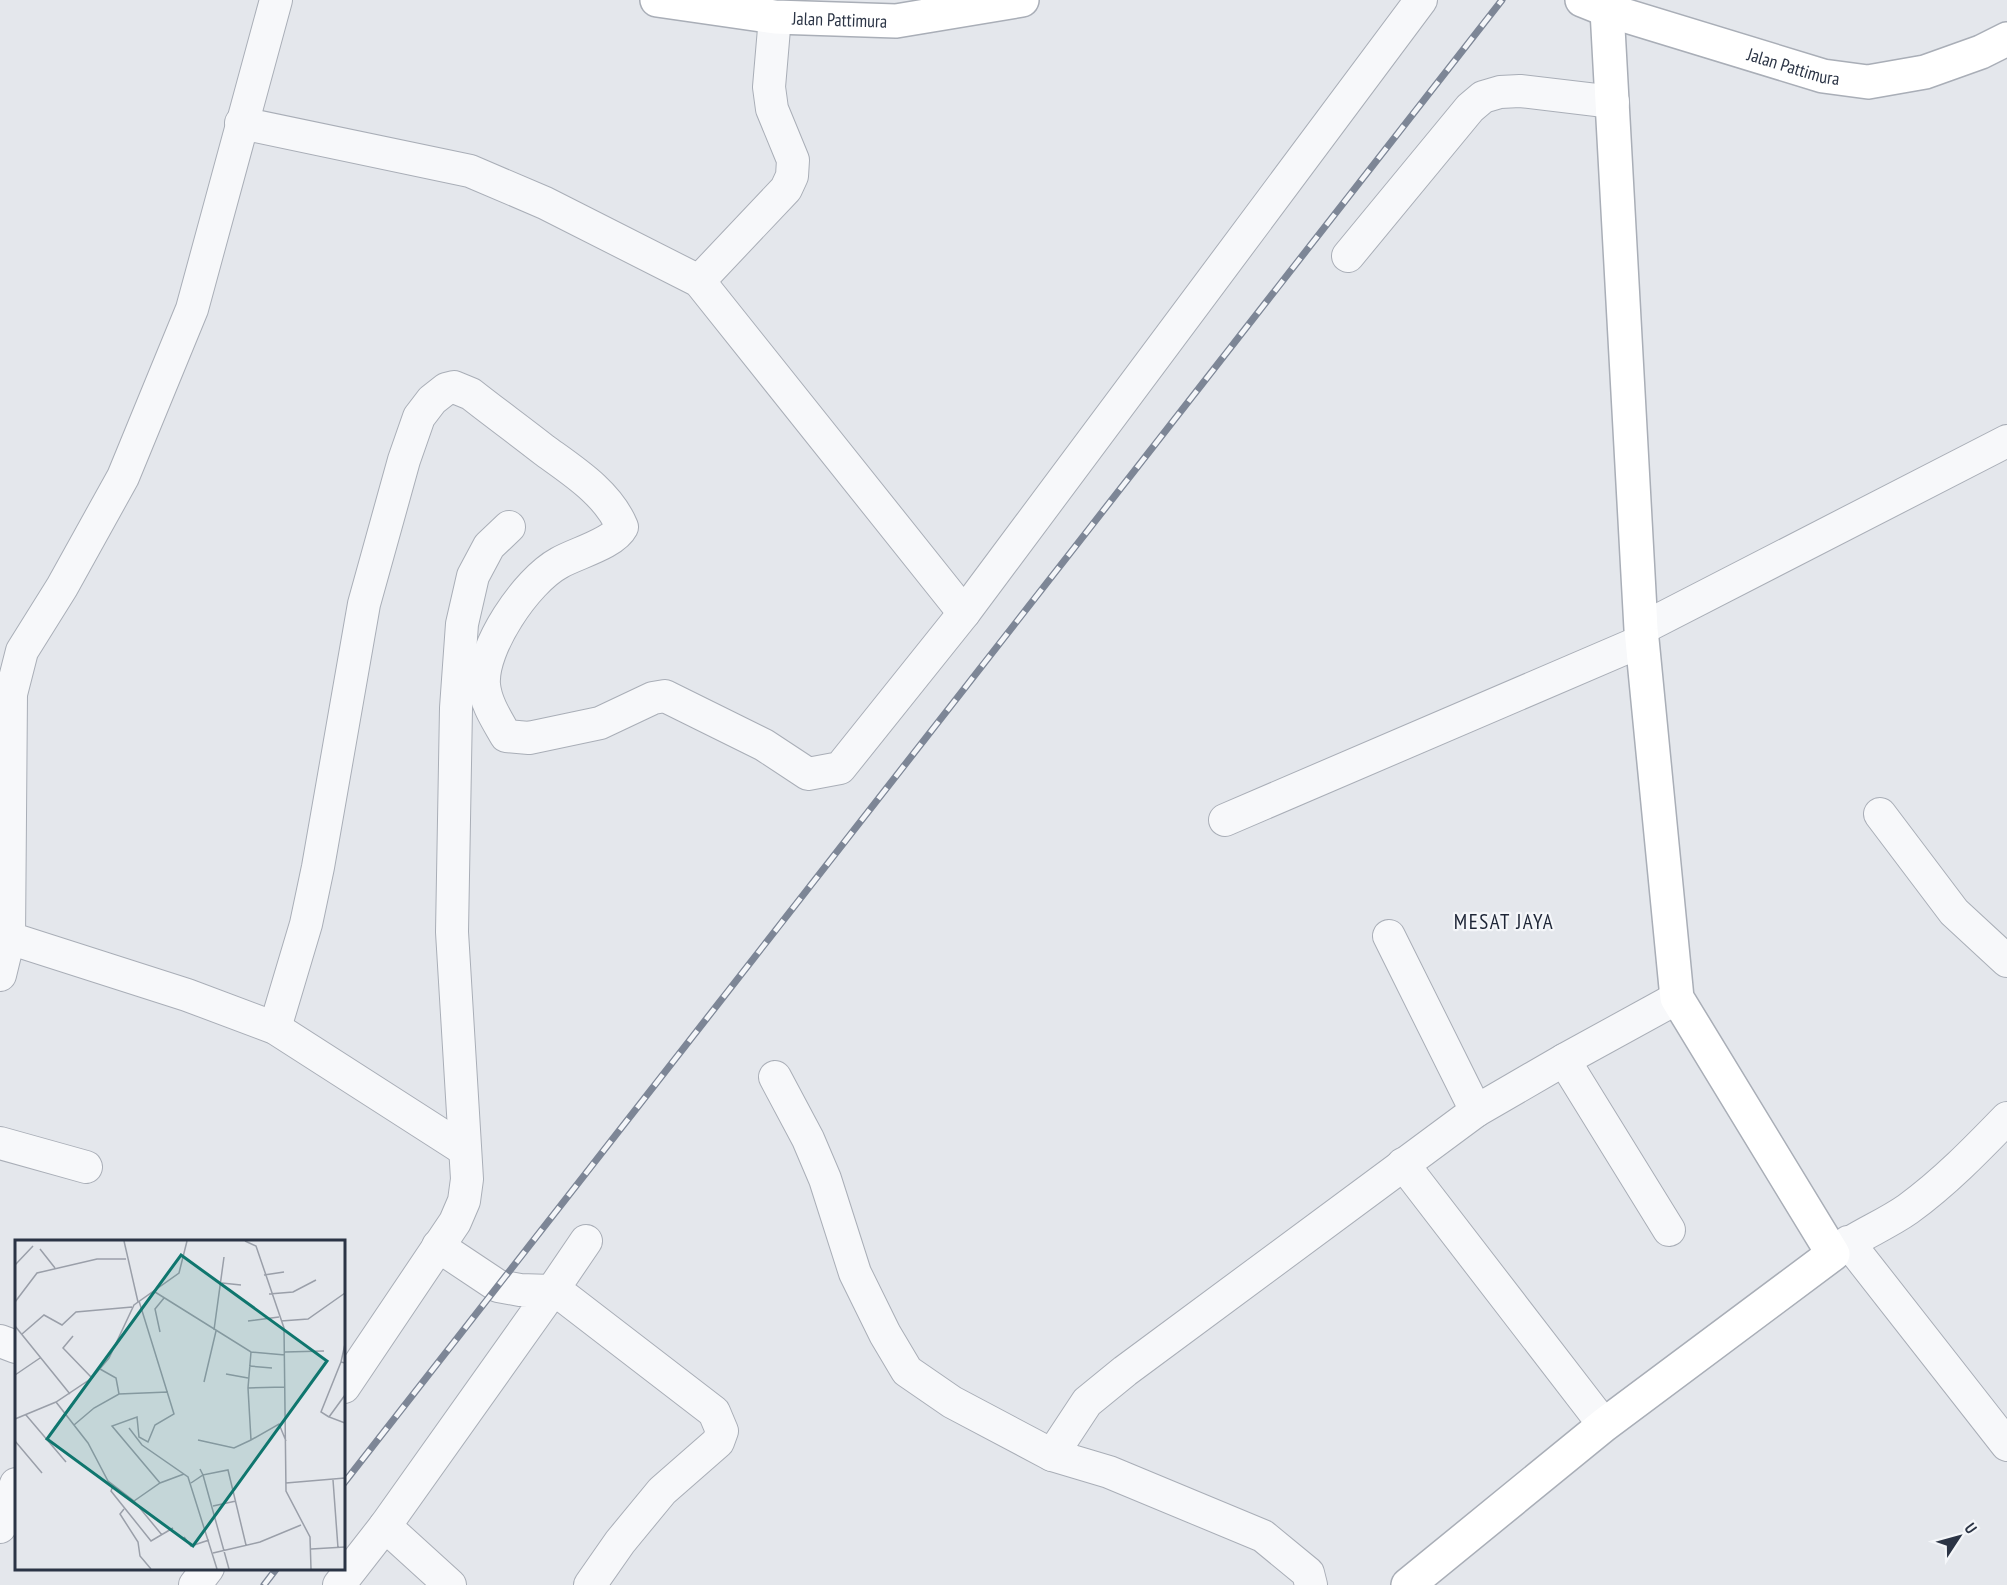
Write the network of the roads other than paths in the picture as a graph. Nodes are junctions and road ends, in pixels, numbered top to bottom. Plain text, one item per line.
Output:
1 (276, 0) edge
2 (1022, 0) edge
3 (1421, 0) edge
4 (669, 1) edge
5 (1595, 5) edge
6 (775, 17) junction
7 (2007, 39) edge
8 (1612, 102) junction
9 (241, 123) junction
10 (1348, 256) dead end
11 (699, 281) junction
12 (2007, 441) edge
13 (509, 527) dead end
14 (964, 613) junction
15 (1641, 635) junction
16 (6, 715) edge
17 (457, 735) junction
18 (518, 737) junction
19 (1880, 814) dead end
20 (1225, 820) dead end
21 (1389, 936) dead end
22 (9, 938) junction
23 (2007, 961) edge
24 (0, 975) edge
25 (1677, 998) junction
26 (269, 1025) junction
27 (1564, 1060) junction
28 (775, 1077) dead end
29 (1476, 1111) junction
30 (2007, 1118) edge
31 (0, 1143) edge
32 (465, 1150) junction
33 (1403, 1164) junction
34 (86, 1167) dead end
35 (1669, 1230) dead end
36 (586, 1241) dead end
37 (438, 1246) junction
38 (1840, 1248) junction
39 (552, 1291) junction
40 (0, 1341) edge
41 (15, 1347) edge
42 (345, 1386) edge
43 (1604, 1425) junction
44 (2007, 1445) edge
45 (1058, 1448) junction
46 (15, 1487) edge
47 (385, 1526) junction
48 (0, 1527) edge
49 (207, 1570) edge
50 (195, 1585) edge
51 (339, 1585) edge
52 (450, 1585) edge
53 (591, 1585) edge
54 (1311, 1585) edge
55 (1408, 1585) edge

1 - 9 street
2 - 6 street, Jalan Pattimura
3 - 14 street
4 - 6 street, Jalan Pattimura
5 - 7 street, Jalan Pattimura
5 - 8 street
6 - 11 street
8 - 10 street
8 - 15 street
9 - 11 street
9 - 16 street
11 - 14 street
12 - 15 street
13 - 17 street
14 - 18 street
15 - 20 street
15 - 25 street
16 - 22 street
17 - 18 street
17 - 32 street
18 - 26 street
19 - 23 street
21 - 29 street
22 - 24 street
22 - 26 street
25 - 27 street
25 - 38 street
26 - 32 street
27 - 29 street
27 - 35 street
28 - 45 street
29 - 33 street
30 - 38 street
31 - 34 street
32 - 37 street
33 - 43 street
33 - 45 street
36 - 39 street
37 - 39 street
37 - 42 street
38 - 43 street
38 - 44 street
39 - 47 street
39 - 53 street
40 - 41 street
43 - 55 street
45 - 54 street
46 - 48 street
47 - 51 street
47 - 52 street
49 - 50 street

